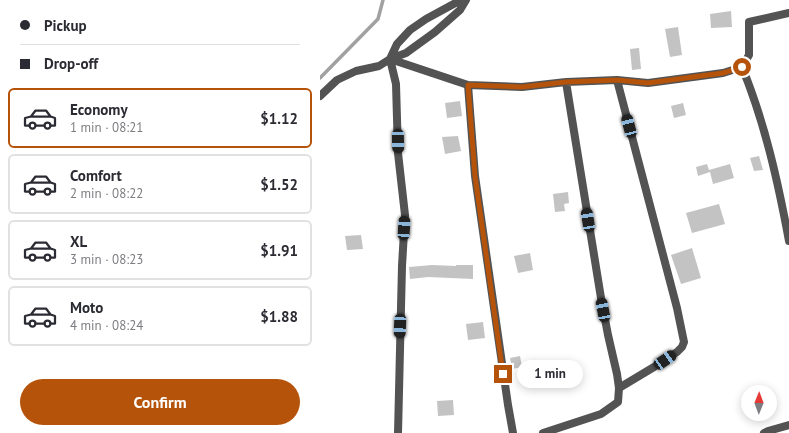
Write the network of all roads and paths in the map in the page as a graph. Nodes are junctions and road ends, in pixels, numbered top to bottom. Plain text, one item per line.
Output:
1 (460, 0) edge
2 (466, 0) edge
3 (789, 13) edge
4 (390, 59) junction
5 (742, 67) junction
6 (617, 80) junction
7 (566, 82) junction
8 (468, 85) junction
9 (320, 96) edge
10 (789, 241) edge
11 (619, 388) junction
12 (789, 425) edge
13 (398, 433) edge
14 (513, 433) edge
15 (543, 433) edge
16 (764, 433) edge

1 - 4 street
2 - 4 street
3 - 5 street
4 - 8 street
4 - 9 street
4 - 13 street
5 - 6 street
5 - 10 street
6 - 7 street
6 - 11 street
7 - 8 street
7 - 11 street
8 - 14 street
11 - 15 street
12 - 16 street

